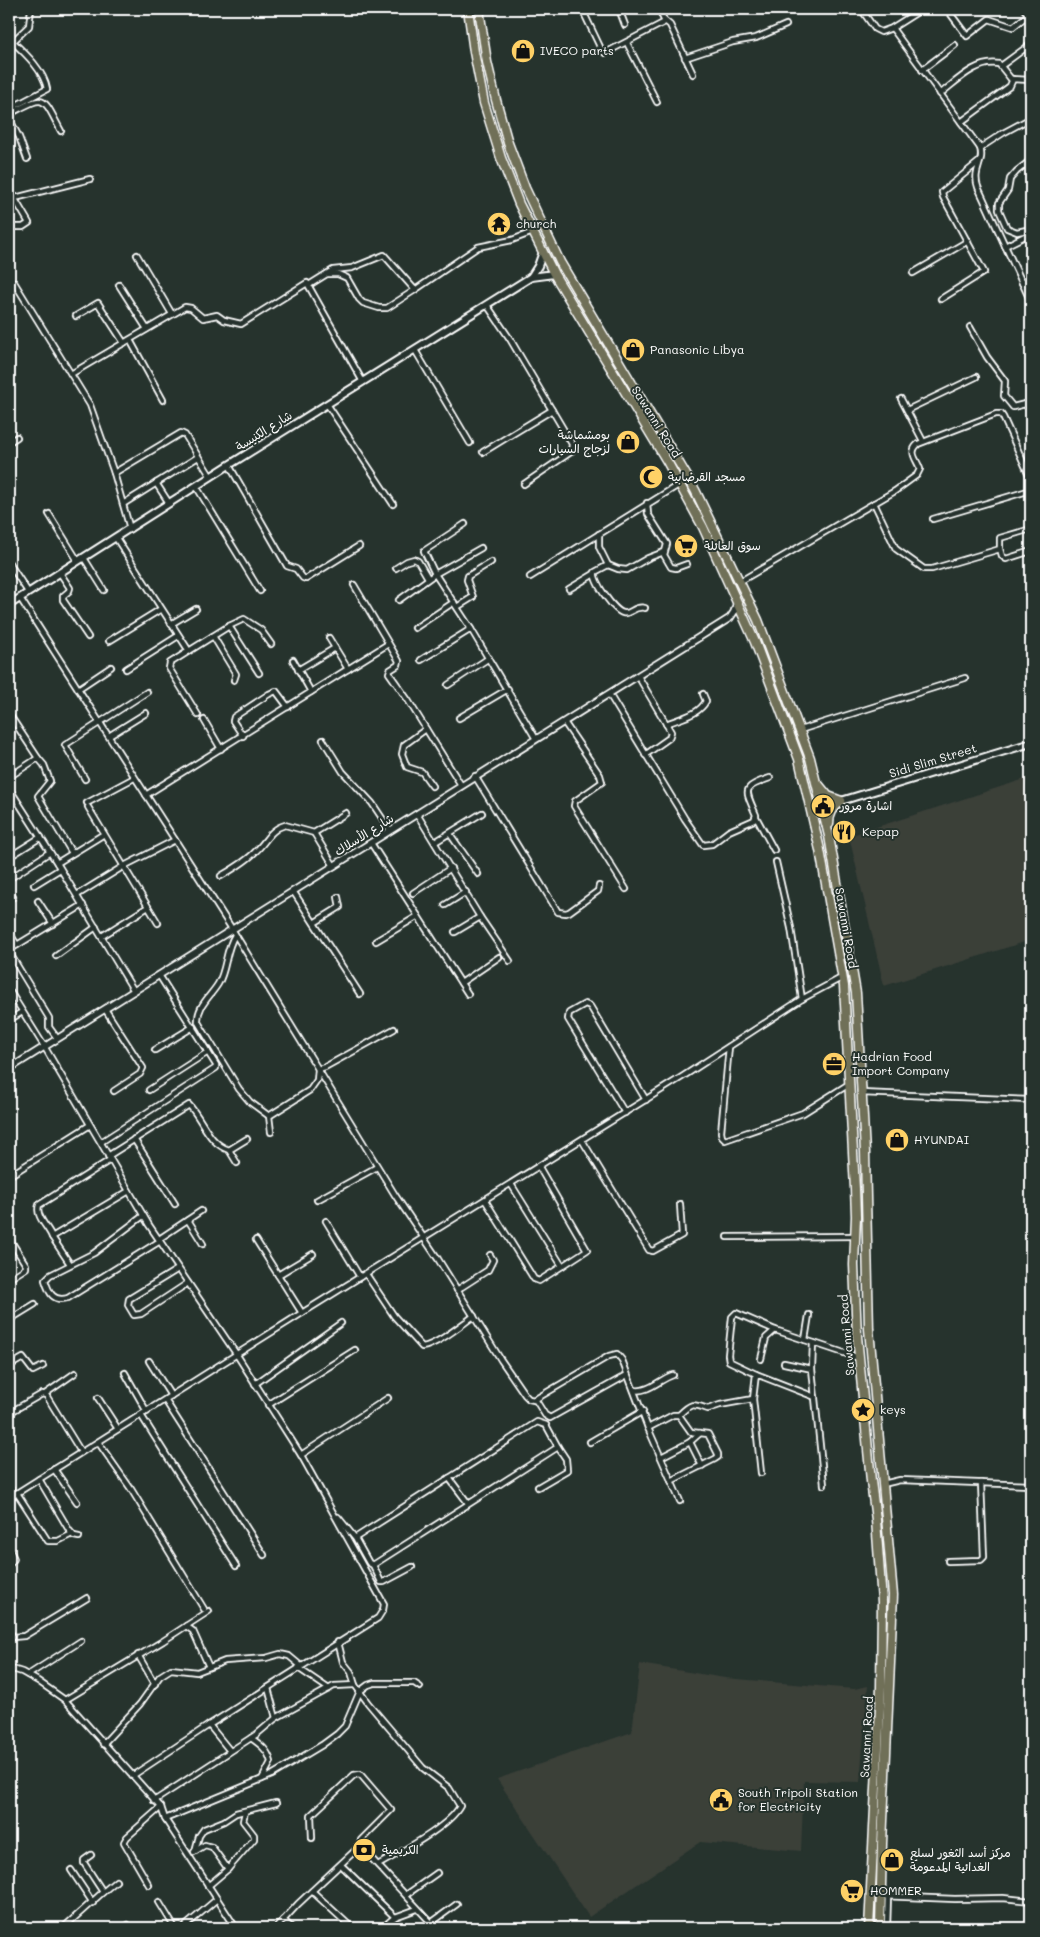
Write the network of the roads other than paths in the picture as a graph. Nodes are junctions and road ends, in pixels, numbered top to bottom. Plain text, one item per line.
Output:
1 (31, 9) edge
2 (468, 9) edge
3 (479, 9) edge
4 (582, 9) edge
5 (619, 9) edge
6 (659, 9) edge
7 (861, 9) edge
8 (922, 9) edge
9 (947, 9) edge
10 (1024, 9) edge
11 (1030, 16) edge
12 (665, 22) junction
13 (625, 25) dead end
14 (786, 25) dead end
15 (892, 28) junction
16 (627, 42) junction
17 (11, 43) edge
18 (1031, 44) edge
19 (955, 45) dead end
20 (685, 58) junction
21 (1001, 66) junction
22 (922, 70) junction
23 (693, 74) dead end
24 (1014, 79) junction
25 (1031, 80) edge
26 (940, 94) junction
27 (656, 102) dead end
28 (9, 109) edge
29 (9, 114) edge
30 (9, 118) edge
31 (1031, 118) edge
32 (961, 122) junction
33 (61, 131) dead end
34 (980, 148) junction
35 (27, 159) dead end
36 (981, 160) junction
37 (1031, 160) edge
38 (90, 179) dead end
39 (9, 189) edge
40 (15, 198) junction
41 (9, 227) edge
42 (1031, 230) edge
43 (533, 232) junction
44 (1031, 233) edge
45 (968, 241) junction
46 (1005, 246) junction
47 (543, 252) junction
48 (136, 255) dead end
49 (912, 273) dead end
50 (325, 274) junction
51 (554, 274) junction
52 (531, 278) junction
53 (1031, 278) edge
54 (14, 282) dead end
55 (1022, 282) junction
56 (119, 285) dead end
57 (309, 285) junction
58 (415, 290) junction
59 (941, 299) dead end
60 (1031, 302) edge
61 (487, 304) junction
62 (172, 314) junction
63 (76, 316) dead end
64 (970, 327) dead end
65 (146, 329) junction
66 (130, 340) junction
67 (124, 343) junction
68 (415, 350) junction
69 (71, 374) junction
70 (976, 376) dead end
71 (363, 382) junction
72 (901, 399) dead end
73 (162, 400) dead end
74 (327, 404) junction
75 (552, 410) junction
76 (906, 410) junction
77 (1031, 410) edge
78 (17, 437) dead end
79 (923, 441) junction
80 (9, 442) edge
81 (470, 443) dead end
82 (483, 452) dead end
83 (198, 457) junction
84 (229, 465) junction
85 (114, 473) junction
86 (211, 477) junction
87 (1031, 479) edge
88 (156, 483) junction
89 (524, 484) dead end
90 (680, 484) junction
91 (196, 486) junction
92 (1031, 490) edge
93 (169, 503) junction
94 (647, 503) junction
95 (874, 503) junction
96 (123, 504) junction
97 (393, 504) dead end
98 (49, 514) dead end
99 (933, 519) dead end
100 (465, 524) dead end
101 (130, 529) junction
102 (1031, 529) edge
103 (599, 534) junction
104 (116, 538) junction
105 (359, 546) dead end
106 (481, 548) dead end
107 (1000, 549) junction
108 (1031, 551) edge
109 (664, 552) junction
110 (81, 559) junction
111 (492, 562) dead end
112 (9, 563) edge
113 (687, 564) dead end
114 (608, 565) junction
115 (396, 568) dead end
116 (60, 572) junction
117 (435, 574) junction
118 (594, 574) junction
119 (530, 577) dead end
120 (428, 578) junction
121 (739, 582) junction
122 (354, 584) dead end
123 (568, 589) dead end
124 (104, 590) dead end
125 (260, 591) dead end
126 (28, 592) junction
127 (20, 598) junction
128 (399, 600) dead end
129 (454, 602) junction
130 (737, 602) junction
131 (9, 606) edge
132 (457, 607) junction
133 (646, 608) dead end
134 (161, 609) junction
135 (196, 609) dead end
136 (730, 618) junction
137 (745, 620) junction
138 (171, 624) junction
139 (229, 626) junction
140 (414, 628) dead end
141 (472, 629) junction
142 (178, 636) junction
143 (213, 636) junction
144 (88, 638) dead end
145 (329, 638) dead end
146 (109, 641) dead end
147 (271, 644) dead end
148 (388, 644) junction
149 (336, 648) junction
150 (189, 651) junction
151 (489, 658) junction
152 (293, 660) dead end
153 (421, 660) dead end
154 (111, 666) dead end
155 (126, 668) dead end
156 (348, 669) junction
157 (298, 670) junction
158 (260, 672) dead end
159 (638, 676) junction
160 (964, 678) dead end
161 (234, 680) dead end
162 (448, 685) dead end
163 (78, 689) junction
164 (508, 689) junction
165 (147, 692) dead end
166 (311, 692) junction
167 (609, 694) junction
168 (703, 694) dead end
169 (288, 707) junction
170 (146, 713) dead end
171 (9, 714) edge
172 (198, 715) dead end
173 (459, 718) dead end
174 (204, 720) dead end
175 (100, 722) junction
176 (564, 722) junction
177 (666, 724) junction
178 (426, 729) junction
179 (800, 730) junction
180 (109, 736) junction
181 (243, 736) junction
182 (536, 739) junction
183 (323, 740) dead end
184 (1031, 743) edge
185 (221, 749) junction
186 (645, 755) junction
187 (38, 758) junction
188 (475, 776) junction
189 (9, 777) edge
190 (134, 778) junction
191 (770, 778) dead end
192 (85, 780) dead end
193 (817, 782) junction
194 (461, 785) junction
195 (432, 786) dead end
196 (9, 788) edge
197 (146, 796) junction
198 (841, 801) junction
199 (346, 813) dead end
200 (482, 813) dead end
201 (417, 814) junction
202 (756, 817) junction
203 (390, 830) junction
204 (314, 833) junction
205 (104, 834) junction
206 (450, 834) junction
207 (830, 836) junction
208 (41, 837) junction
209 (174, 840) junction
210 (435, 842) junction
211 (371, 843) junction
212 (774, 850) dead end
213 (50, 852) junction
214 (72, 853) junction
215 (9, 857) edge
216 (776, 862) dead end
217 (57, 863) junction
218 (124, 866) junction
219 (334, 866) junction
220 (451, 868) junction
221 (60, 869) junction
222 (478, 874) dead end
223 (221, 876) dead end
224 (9, 878) edge
225 (34, 884) dead end
226 (599, 886) dead end
227 (626, 889) dead end
228 (293, 891) junction
229 (466, 892) junction
230 (412, 893) dead end
231 (77, 895) junction
232 (338, 897) dead end
233 (38, 900) dead end
234 (83, 905) junction
235 (444, 906) dead end
236 (148, 907) junction
237 (418, 916) junction
238 (480, 916) junction
239 (158, 923) dead end
240 (53, 924) junction
241 (314, 924) junction
242 (96, 927) junction
243 (9, 932) edge
244 (234, 932) junction
245 (455, 932) dead end
246 (102, 936) junction
247 (376, 941) dead end
248 (17, 945) junction
249 (9, 951) edge
250 (56, 956) dead end
251 (499, 957) dead end
252 (510, 961) dead end
253 (159, 975) junction
254 (843, 977) junction
255 (461, 983) junction
256 (9, 990) edge
257 (134, 991) junction
258 (360, 994) dead end
259 (468, 994) dead end
260 (802, 999) junction
261 (845, 1008) junction
262 (856, 1008) junction
263 (105, 1009) junction
264 (22, 1012) junction
265 (9, 1020) edge
266 (193, 1027) junction
267 (394, 1028) dead end
268 (846, 1029) junction
269 (857, 1032) junction
270 (57, 1038) junction
271 (44, 1046) junction
272 (728, 1047) junction
273 (156, 1050) dead end
274 (208, 1052) junction
275 (9, 1069) edge
276 (318, 1069) junction
277 (849, 1084) junction
278 (149, 1090) dead end
279 (114, 1091) dead end
280 (861, 1093) junction
281 (646, 1100) junction
282 (1031, 1100) edge
283 (625, 1113) junction
284 (269, 1116) junction
285 (90, 1125) junction
286 (271, 1132) dead end
287 (134, 1139) junction
288 (247, 1139) dead end
289 (582, 1140) junction
290 (100, 1142) junction
291 (229, 1150) junction
292 (109, 1158) junction
293 (237, 1163) dead end
294 (377, 1167) junction
295 (539, 1167) junction
296 (12, 1174) dead end
297 (511, 1184) junction
298 (128, 1191) junction
299 (317, 1200) dead end
300 (486, 1200) junction
301 (175, 1204) dead end
302 (680, 1204) dead end
303 (201, 1211) dead end
304 (143, 1216) junction
305 (188, 1220) junction
306 (326, 1221) dead end
307 (856, 1236) junction
308 (52, 1237) junction
309 (727, 1237) dead end
310 (424, 1238) junction
311 (9, 1240) edge
312 (159, 1240) junction
313 (256, 1240) dead end
314 (203, 1244) dead end
315 (313, 1254) dead end
316 (490, 1254) dead end
317 (70, 1264) junction
318 (562, 1266) junction
319 (178, 1269) junction
320 (366, 1274) junction
321 (278, 1275) junction
322 (360, 1277) junction
323 (9, 1279) edge
324 (188, 1283) junction
325 (457, 1290) junction
326 (35, 1304) dead end
327 (302, 1313) junction
328 (809, 1315) dead end
329 (474, 1316) junction
330 (9, 1320) edge
331 (341, 1323) dead end
332 (775, 1330) junction
333 (805, 1340) junction
334 (812, 1343) junction
335 (355, 1350) dead end
336 (237, 1355) junction
337 (859, 1358) junction
338 (761, 1359) dead end
339 (149, 1361) dead end
340 (784, 1363) dead end
341 (9, 1366) edge
342 (43, 1366) dead end
343 (812, 1369) junction
344 (75, 1373) dead end
345 (125, 1373) dead end
346 (756, 1374) junction
347 (627, 1375) junction
348 (674, 1375) dead end
349 (255, 1384) junction
350 (634, 1390) junction
351 (45, 1394) junction
352 (172, 1396) junction
353 (815, 1397) junction
354 (98, 1398) dead end
355 (388, 1398) dead end
356 (535, 1399) junction
357 (753, 1399) junction
358 (165, 1400) junction
359 (268, 1405) junction
360 (147, 1412) junction
361 (642, 1412) junction
362 (9, 1413) edge
363 (679, 1415) junction
364 (141, 1416) junction
365 (648, 1428) junction
366 (118, 1429) junction
367 (700, 1433) junction
368 (98, 1442) junction
369 (590, 1442) dead end
370 (690, 1442) junction
371 (558, 1446) junction
372 (81, 1452) junction
373 (301, 1455) junction
374 (661, 1457) junction
375 (702, 1466) junction
376 (54, 1469) junction
377 (761, 1473) dead end
378 (449, 1478) junction
379 (39, 1479) junction
380 (671, 1481) junction
381 (980, 1483) junction
382 (883, 1484) junction
383 (824, 1485) dead end
384 (1031, 1485) edge
385 (9, 1486) edge
386 (538, 1488) dead end
387 (15, 1494) junction
388 (9, 1498) edge
389 (680, 1501) dead end
390 (77, 1502) dead end
391 (468, 1503) junction
392 (333, 1512) junction
393 (72, 1534) junction
394 (79, 1536) dead end
395 (355, 1538) junction
396 (9, 1548) edge
397 (264, 1555) dead end
398 (948, 1561) dead end
399 (372, 1564) junction
400 (9, 1565) edge
401 (236, 1566) dead end
402 (412, 1566) dead end
403 (87, 1598) dead end
404 (186, 1626) junction
405 (9, 1630) edge
406 (81, 1641) dead end
407 (338, 1642) junction
408 (138, 1655) junction
409 (300, 1667) junction
410 (9, 1668) edge
411 (209, 1668) junction
412 (28, 1675) junction
413 (155, 1684) junction
414 (355, 1685) junction
415 (420, 1687) dead end
416 (268, 1688) junction
417 (329, 1689) junction
418 (360, 1691) junction
419 (65, 1700) junction
420 (276, 1718) junction
421 (209, 1725) junction
422 (251, 1738) junction
423 (104, 1744) junction
424 (230, 1752) junction
425 (132, 1776) junction
426 (262, 1779) junction
427 (154, 1801) junction
428 (276, 1802) dead end
429 (161, 1808) junction
430 (245, 1812) junction
431 (166, 1819) junction
432 (312, 1838) dead end
433 (360, 1846) junction
434 (195, 1851) junction
435 (90, 1855) dead end
436 (188, 1856) junction
437 (341, 1864) junction
438 (378, 1865) junction
439 (228, 1869) junction
440 (70, 1870) dead end
441 (437, 1873) dead end
442 (116, 1881) dead end
443 (149, 1886) dead end
444 (208, 1886) junction
445 (312, 1891) junction
446 (103, 1892) junction
447 (406, 1895) junction
448 (885, 1896) junction
449 (216, 1899) junction
450 (1031, 1901) edge
451 (159, 1902) dead end
452 (93, 1903) junction
453 (457, 1904) dead end
454 (418, 1909) junction
455 (395, 1917) junction
456 (283, 1920) junction
457 (431, 1923) junction
458 (63, 1928) edge
459 (176, 1928) edge
460 (183, 1928) edge
461 (236, 1928) edge
462 (276, 1928) edge
463 (292, 1928) edge
464 (352, 1928) edge
465 (382, 1928) edge
466 (436, 1928) edge
467 (870, 1928) edge
468 (880, 1928) edge
469 (887, 1928) edge

1 - 17 street
2 - 43 highway, Sawanni Road
3 - 121 highway, Sawanni Road
4 - 16 street
5 - 13 street
6 - 12 street
7 - 15 street
8 - 15 street
9 - 11 street
10 - 11 street
12 - 16 street
12 - 20 street
14 - 20 street
15 - 22 street
16 - 27 street
17 - 28 street
18 - 21 street
19 - 22 street
20 - 23 street
21 - 24 street
21 - 26 street
22 - 26 street
24 - 25 street
24 - 32 street
26 - 32 street
29 - 33 street
30 - 35 street
31 - 34 street
32 - 34 street
34 - 36 street
36 - 45 street
36 - 46 street
37 - 42 street
38 - 40 street
39 - 40 street
40 - 41 street
43 - 47 highway, Sawanni Road
43 - 58 street
44 - 46 street
45 - 49 street
45 - 59 street
46 - 55 street
47 - 51 highway, Sawanni Road
47 - 52 main road
48 - 62 street
50 - 57 street
50 - 58 street
50 - 58 street
51 - 52 main road, شارع الكنيسة
51 - 90 highway, Sawanni Road
52 - 61 main road, شارع الكنيسة
53 - 55 street
54 - 69 street
55 - 60 street
56 - 65 street
57 - 62 street
57 - 71 street
61 - 68 main road, شارع الكنيسة
61 - 75 street
62 - 65 street
63 - 67 street
64 - 77 street
65 - 66 street
66 - 67 street
66 - 73 street
67 - 69 street
68 - 71 main road, شارع الكنيسة
68 - 81 street
69 - 85 street
70 - 76 street
71 - 74 main road, شارع الكنيسة
72 - 76 street
74 - 84 main road, شارع الكنيسة
74 - 97 street
75 - 82 street
75 - 89 street
76 - 79 street
78 - 80 street
79 - 87 street
79 - 95 street
83 - 85 street
83 - 86 street
83 - 88 street
84 - 86 main road, شارع الكنيسة
84 - 105 street
85 - 96 street
86 - 91 main road, شارع الكنيسة
88 - 93 street
88 - 96 street
90 - 94 street
90 - 130 highway, Sawanni Road
91 - 93 main road, شارع الكنيسة
91 - 125 street
92 - 99 street
93 - 101 main road, شارع الكنيسة
94 - 103 street
94 - 109 street
95 - 107 street
95 - 121 street
96 - 101 street
98 - 110 street
100 - 117 street
101 - 104 main road, شارع الكنيسة
102 - 107 street
103 - 114 street
103 - 119 street
104 - 110 main road, شارع الكنيسة
104 - 134 street
106 - 117 street
107 - 108 street
109 - 113 street
109 - 114 street
110 - 116 main road, شارع الكنيسة
110 - 124 street
111 - 132 street
112 - 126 street
114 - 118 street
115 - 120 street
116 - 126 main road, شارع الكنيسة
116 - 144 street
117 - 120 street
117 - 129 street
118 - 123 street
118 - 133 street
120 - 128 street
121 - 179 highway, Sawanni Road
122 - 148 street
126 - 127 main road, شارع الكنيسة
127 - 131 main road, شارع الكنيسة
127 - 163 street
129 - 132 street
129 - 140 street
130 - 136 street
130 - 137 highway, Sawanni Road
132 - 141 street
134 - 138 street
134 - 146 street
135 - 138 street
136 - 137 street
136 - 159 street, شارع الأسلاك
137 - 254 highway, Sawanni Road
138 - 142 street
139 - 143 street
139 - 147 street
139 - 158 street
141 - 151 street
141 - 153 street
142 - 150 street
142 - 155 street
143 - 150 street
143 - 161 street
145 - 149 street
148 - 156 street
148 - 178 street
149 - 156 street
149 - 157 street
150 - 172 street
151 - 162 street
151 - 164 street
152 - 157 street
154 - 163 street
156 - 166 street
157 - 166 street
159 - 167 street, شارع الأسلاك
159 - 177 street
160 - 179 street
163 - 175 street
164 - 173 street
164 - 182 street
165 - 175 street
166 - 169 street
167 - 176 street, شارع الأسلاك
167 - 186 street
168 - 177 street
169 - 181 street
169 - 181 street
170 - 180 street
171 - 187 street
174 - 185 street
175 - 180 street
175 - 192 street
176 - 182 street, شارع الأسلاك
176 - 227 street
177 - 186 street
178 - 194 street
178 - 195 street
179 - 193 highway, Sawanni Road
180 - 190 street
181 - 185 street
182 - 188 street, شارع الأسلاك
183 - 203 street
184 - 198 main road, Sidi Slim Street
185 - 197 street
186 - 202 street
187 - 189 street
187 - 214 street
188 - 194 street, شارع الأسلاك
188 - 226 street
190 - 197 street
190 - 205 street
191 - 202 street
193 - 198 highway
193 - 207 highway, Sawanni Road
194 - 201 street, شارع الأسلاك
196 - 208 street
197 - 209 street
198 - 207 highway
199 - 204 street
200 - 206 street
201 - 203 street, شارع الأسلاك
201 - 210 street
202 - 212 street
203 - 211 street, شارع الأسلاك
204 - 219 street
204 - 223 street
205 - 214 street
205 - 218 street
206 - 210 street
206 - 222 street
207 - 262 highway, Sawanni Road
208 - 213 street
208 - 215 street
209 - 218 street
209 - 244 street
210 - 220 street
211 - 219 street, شارع الأسلاك
211 - 237 street
213 - 217 street
213 - 224 street
214 - 217 street
216 - 260 street
217 - 221 street
218 - 231 street
218 - 236 street
219 - 228 street, شارع الأسلاك
220 - 229 street
220 - 230 street
221 - 225 street
221 - 231 street
228 - 241 street
228 - 244 street, شارع الأسلاك
229 - 235 street
229 - 238 street
231 - 234 street
232 - 241 street
233 - 240 street
234 - 240 street
234 - 242 street
236 - 239 street
236 - 246 street
237 - 247 street
237 - 255 street
238 - 245 street
238 - 252 street
240 - 248 street
241 - 258 street
242 - 246 street
242 - 250 street
243 - 248 street
244 - 253 street, شارع الأسلاك
244 - 276 street
244 - 284 street
246 - 257 street
248 - 249 street
249 - 270 street
251 - 255 street
253 - 257 street, شارع الأسلاك
253 - 266 street
254 - 260 street
254 - 261 highway, Sawanni Road
255 - 259 street
256 - 264 street
257 - 263 street, شارع الأسلاك
260 - 272 street
261 - 262 highway
261 - 268 highway, Sawanni Road
262 - 269 highway, Sawanni Road
263 - 270 street, شارع الأسلاك
263 - 279 street
264 - 265 street
264 - 271 street
266 - 273 street
266 - 274 street
267 - 276 street
268 - 269 highway
268 - 277 highway, Sawanni Road
269 - 280 highway, Sawanni Road
270 - 271 street, شارع الأسلاك
271 - 275 street, شارع الأسلاك
271 - 285 street
272 - 277 street
272 - 281 street
274 - 278 street
274 - 290 street
276 - 284 street
276 - 294 street
277 - 307 highway, Sawanni Road
280 - 282 street
280 - 382 highway, Sawanni Road
281 - 283 street
281 - 283 street
283 - 289 street
284 - 286 street
285 - 290 street
285 - 296 street
287 - 291 street
287 - 292 street
287 - 301 street
288 - 291 street
289 - 295 street
289 - 302 street
290 - 292 street
291 - 293 street
292 - 298 street
292 - 308 street
294 - 299 street
294 - 310 street
295 - 297 street
295 - 318 street
297 - 300 street
297 - 318 street
298 - 304 street
298 - 308 street
300 - 310 street
300 - 318 street
303 - 305 street
304 - 312 street
304 - 317 street
305 - 312 street
305 - 314 street
306 - 322 street
307 - 309 street
307 - 337 highway, Sawanni Road
308 - 317 street
310 - 320 street
310 - 325 street
311 - 323 street
312 - 317 street
312 - 319 street
313 - 321 street
315 - 321 street
316 - 325 street
319 - 324 street
319 - 324 street
320 - 322 street
320 - 329 street
321 - 327 street
322 - 327 street
324 - 336 street
325 - 329 street
326 - 330 street
327 - 336 street
328 - 333 street
329 - 356 street
331 - 349 street
332 - 333 street
332 - 338 street
332 - 346 street
333 - 334 street
334 - 337 street
334 - 343 street
335 - 359 street
336 - 349 street
336 - 352 street
337 - 467 highway, Sawanni Road
339 - 352 street
340 - 343 street
341 - 342 street
343 - 353 street
344 - 351 street
345 - 360 street
346 - 353 street
346 - 357 street
347 - 350 street
347 - 356 street
347 - 356 street
348 - 350 street
349 - 359 street
350 - 361 street
351 - 362 street
351 - 372 street
352 - 358 street
353 - 383 street
354 - 366 street
355 - 373 street
357 - 363 street
357 - 377 street
358 - 360 street
358 - 397 street
359 - 373 street
360 - 364 street
361 - 365 street
361 - 369 street
363 - 365 street
363 - 367 street
364 - 366 street
364 - 401 street
365 - 374 street
366 - 368 street
367 - 370 street
367 - 375 street
368 - 372 street
368 - 404 street
370 - 374 street
370 - 375 street
371 - 378 street
371 - 386 street
371 - 391 street
372 - 376 street
373 - 392 street
374 - 380 street
375 - 380 street
376 - 379 street
376 - 390 street
378 - 391 street
378 - 395 street
379 - 387 street
379 - 393 street
380 - 389 street
381 - 382 street
381 - 384 street
381 - 398 street
382 - 448 highway, Sawanni Road
385 - 387 street
387 - 388 street
387 - 393 street
391 - 399 street
392 - 395 street
392 - 407 street
393 - 394 street
395 - 399 street
396 - 400 street
399 - 402 street
403 - 405 street
404 - 408 street
404 - 411 street
406 - 412 street
407 - 409 street
407 - 414 street
408 - 413 street
408 - 419 street
409 - 411 street
409 - 416 street
409 - 417 street
410 - 412 street
411 - 413 street
412 - 419 street
413 - 423 street
414 - 417 street
414 - 418 street
415 - 418 street
416 - 420 street
416 - 421 street
417 - 420 street
418 - 426 street
418 - 438 street
419 - 423 street
420 - 422 street
421 - 424 street
421 - 425 street
422 - 424 street
422 - 426 street
423 - 425 street
424 - 427 street
425 - 427 street
426 - 431 street
427 - 429 street
428 - 430 street
429 - 431 street
429 - 443 street
430 - 434 street
430 - 439 street
431 - 436 street
432 - 433 street
433 - 437 street
433 - 438 street
434 - 436 street
434 - 439 street
435 - 446 street
436 - 444 street
437 - 445 street
437 - 455 street
438 - 447 street
439 - 444 street
440 - 452 street
441 - 447 street
442 - 446 street
444 - 449 street
445 - 456 street
445 - 464 street
446 - 452 street
447 - 454 street
448 - 450 street
448 - 468 highway, Sawanni Road
448 - 469 street
449 - 460 street
449 - 461 street
451 - 459 street
452 - 458 street
453 - 457 street
454 - 455 street
454 - 457 street
455 - 465 street
456 - 462 street
456 - 463 street
457 - 466 street

